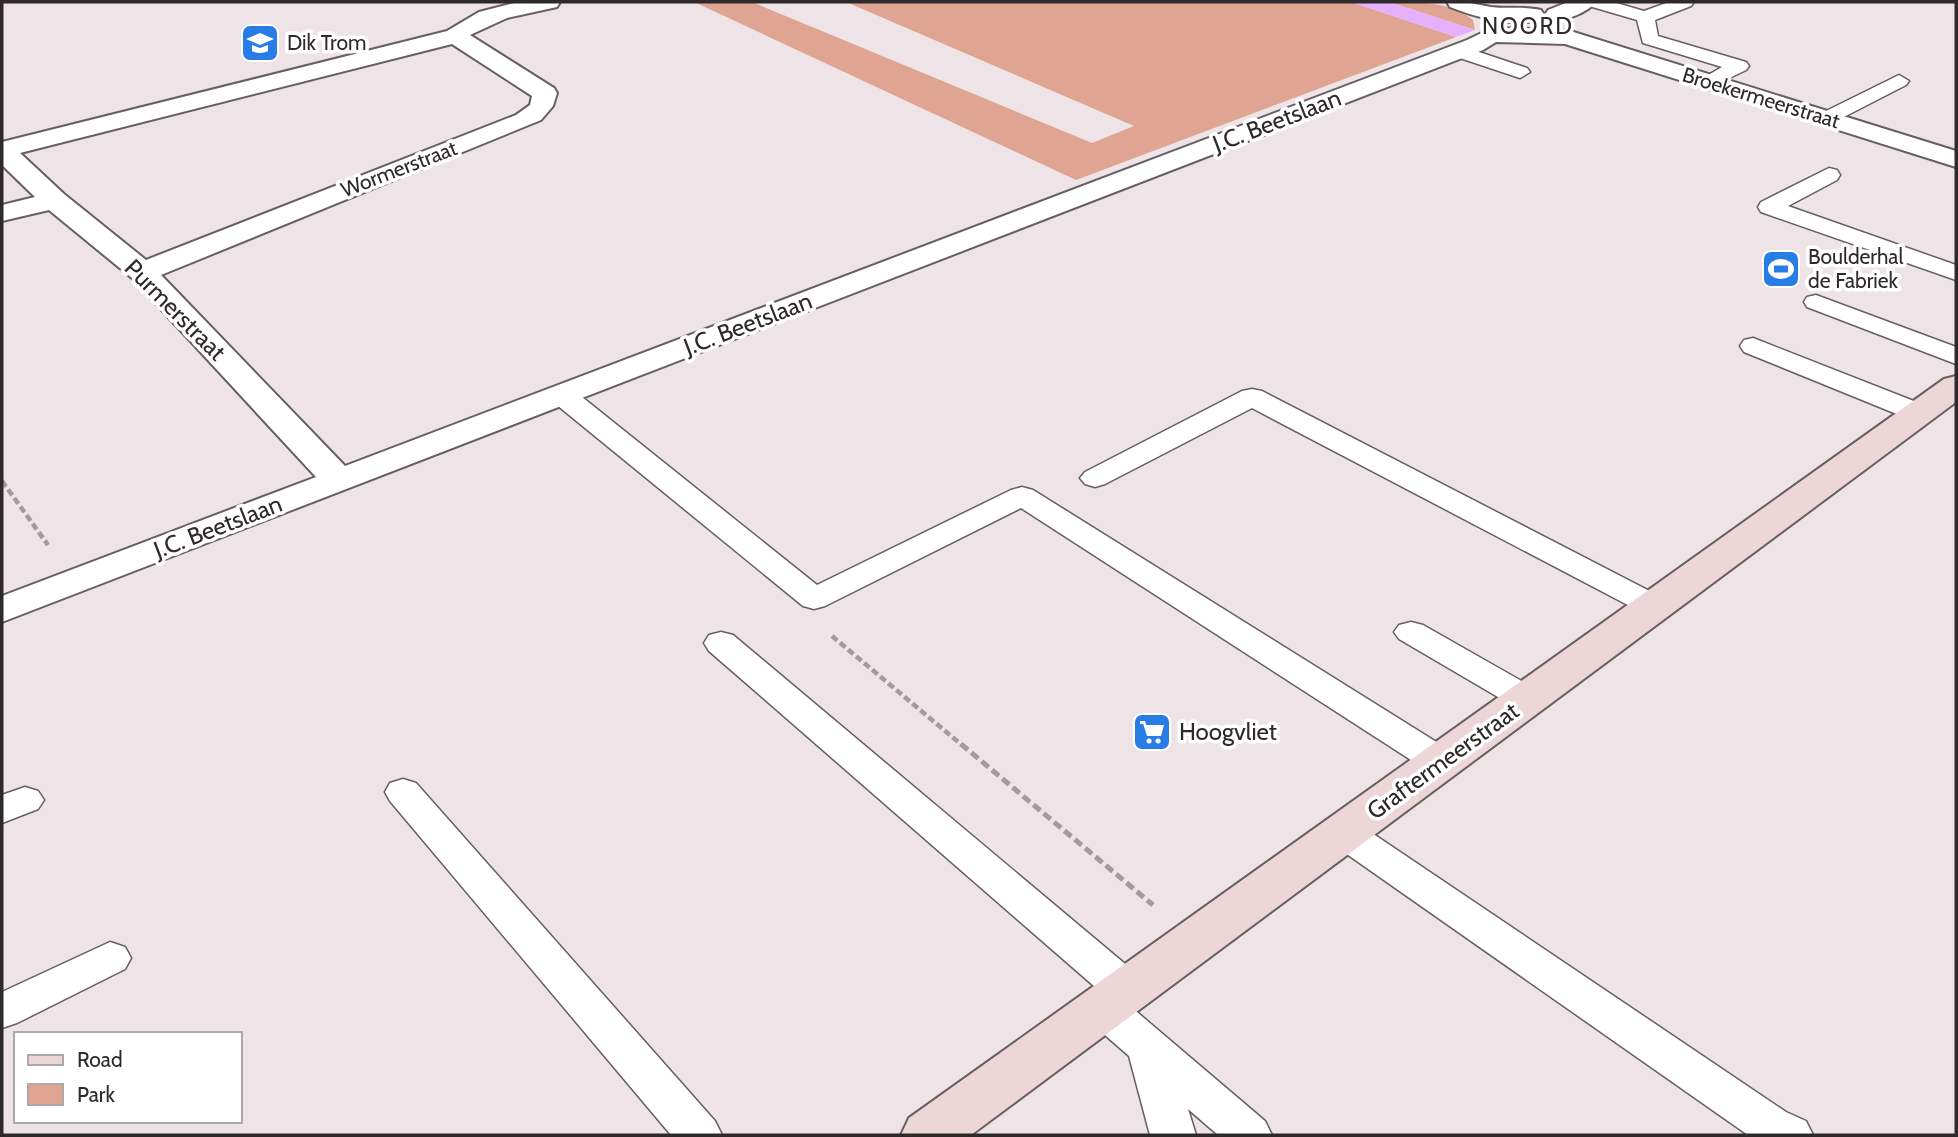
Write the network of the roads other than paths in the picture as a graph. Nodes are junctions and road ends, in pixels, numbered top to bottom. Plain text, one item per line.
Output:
1 (549, 2) edge
2 (1458, 2) edge
3 (1585, 2) edge
4 (1595, 2) edge
5 (1685, 2) edge
6 (1645, 17) junction
7 (1489, 24) junction
8 (1562, 26) junction
9 (455, 36) junction
10 (1458, 51) junction
11 (1520, 72) dead end
12 (1708, 81) junction
13 (1899, 81) dead end
14 (1827, 118) junction
15 (2, 150) edge
16 (1956, 159) edge
17 (1829, 175) dead end
18 (54, 200) junction
19 (2, 213) edge
20 (142, 272) junction
21 (1956, 273) edge
22 (1816, 302) dead end
23 (1753, 346) dead end
24 (1956, 356) edge
25 (1956, 386) edge
26 (562, 395) junction
27 (1919, 413) junction
28 (1095, 478) dead end
29 (339, 481) junction
30 (1654, 606) junction
31 (2, 610) edge
32 (1411, 632) dead end
33 (721, 643) dead end
34 (1527, 699) junction
35 (1441, 762) junction
36 (403, 792) dead end
37 (1345, 832) junction
38 (110, 958) dead end
39 (1116, 1000) junction
40 (2, 1012) edge
41 (1148, 1048) junction
42 (699, 1135) edge
43 (929, 1135) edge
44 (1173, 1135) edge
45 (1249, 1135) edge
46 (1790, 1135) edge

1 - 9 street
2 - 7 street
3 - 8 street
4 - 6 lane
5 - 6 lane
6 - 12 lane
7 - 8 street
7 - 10 street, J.C. Beetslaan
8 - 12 street, Broekermeerstraat
9 - 15 street
9 - 20 street, Wormerstraat
10 - 11 lane
10 - 26 street, J.C. Beetslaan
12 - 14 street, Broekermeerstraat
13 - 14 lane
14 - 16 street, Broekermeerstraat
15 - 18 street, Purmerstraat
17 - 21 lane
18 - 19 street
18 - 20 street, Purmerstraat
20 - 29 street, Purmerstraat
22 - 24 lane
23 - 27 lane
25 - 27 street, Graftermeerstraat
26 - 29 street, J.C. Beetslaan
26 - 35 lane
27 - 30 street, Graftermeerstraat
28 - 30 lane
29 - 31 street, J.C. Beetslaan
30 - 34 street, Graftermeerstraat
32 - 34 lane
33 - 39 lane
34 - 35 street, Graftermeerstraat
35 - 37 street, Graftermeerstraat
36 - 42 lane
37 - 39 street, Graftermeerstraat
37 - 46 lane
38 - 40 lane
39 - 41 lane
39 - 43 street, Graftermeerstraat
41 - 44 lane
41 - 45 lane

